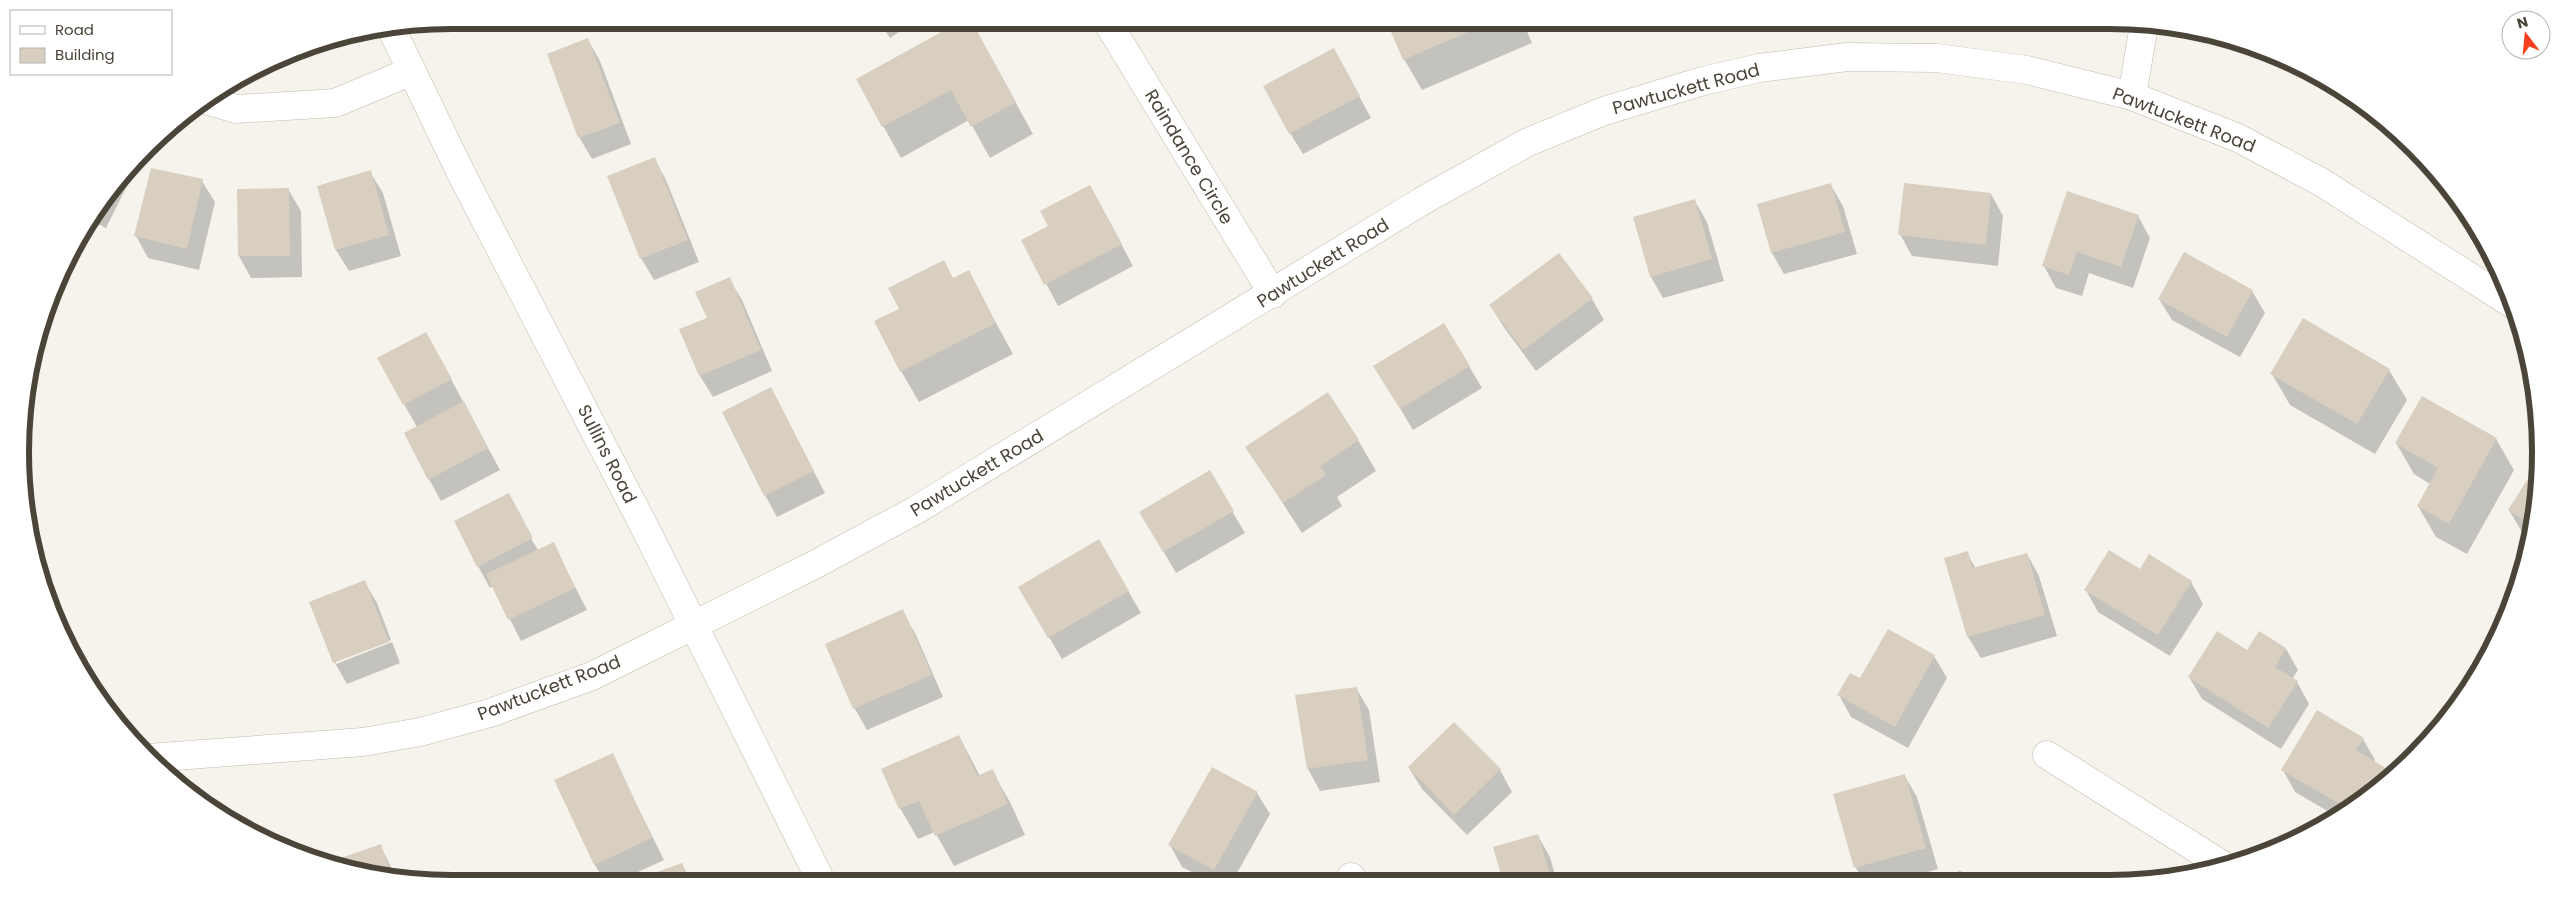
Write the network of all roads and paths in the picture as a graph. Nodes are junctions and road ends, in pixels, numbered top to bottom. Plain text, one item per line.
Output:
1 (1111, 29) edge
2 (2143, 30) edge
3 (393, 33) edge
4 (412, 71) junction
5 (2132, 96) junction
6 (214, 102) edge
7 (1273, 294) junction
8 (2503, 298) edge
9 (693, 625) junction
10 (2047, 755) dead end
11 (159, 757) edge
12 (2217, 861) edge
13 (818, 875) edge

1 - 7 street, Raindance Circle
2 - 5 street
3 - 4 street, Sullins Road
4 - 6 street
4 - 9 street, Sullins Road
5 - 7 street, Pawtuckett Road
5 - 8 street, Pawtuckett Road
7 - 9 street, Pawtuckett Road
9 - 11 street, Pawtuckett Road
9 - 13 street, Sullins Road
10 - 12 street

